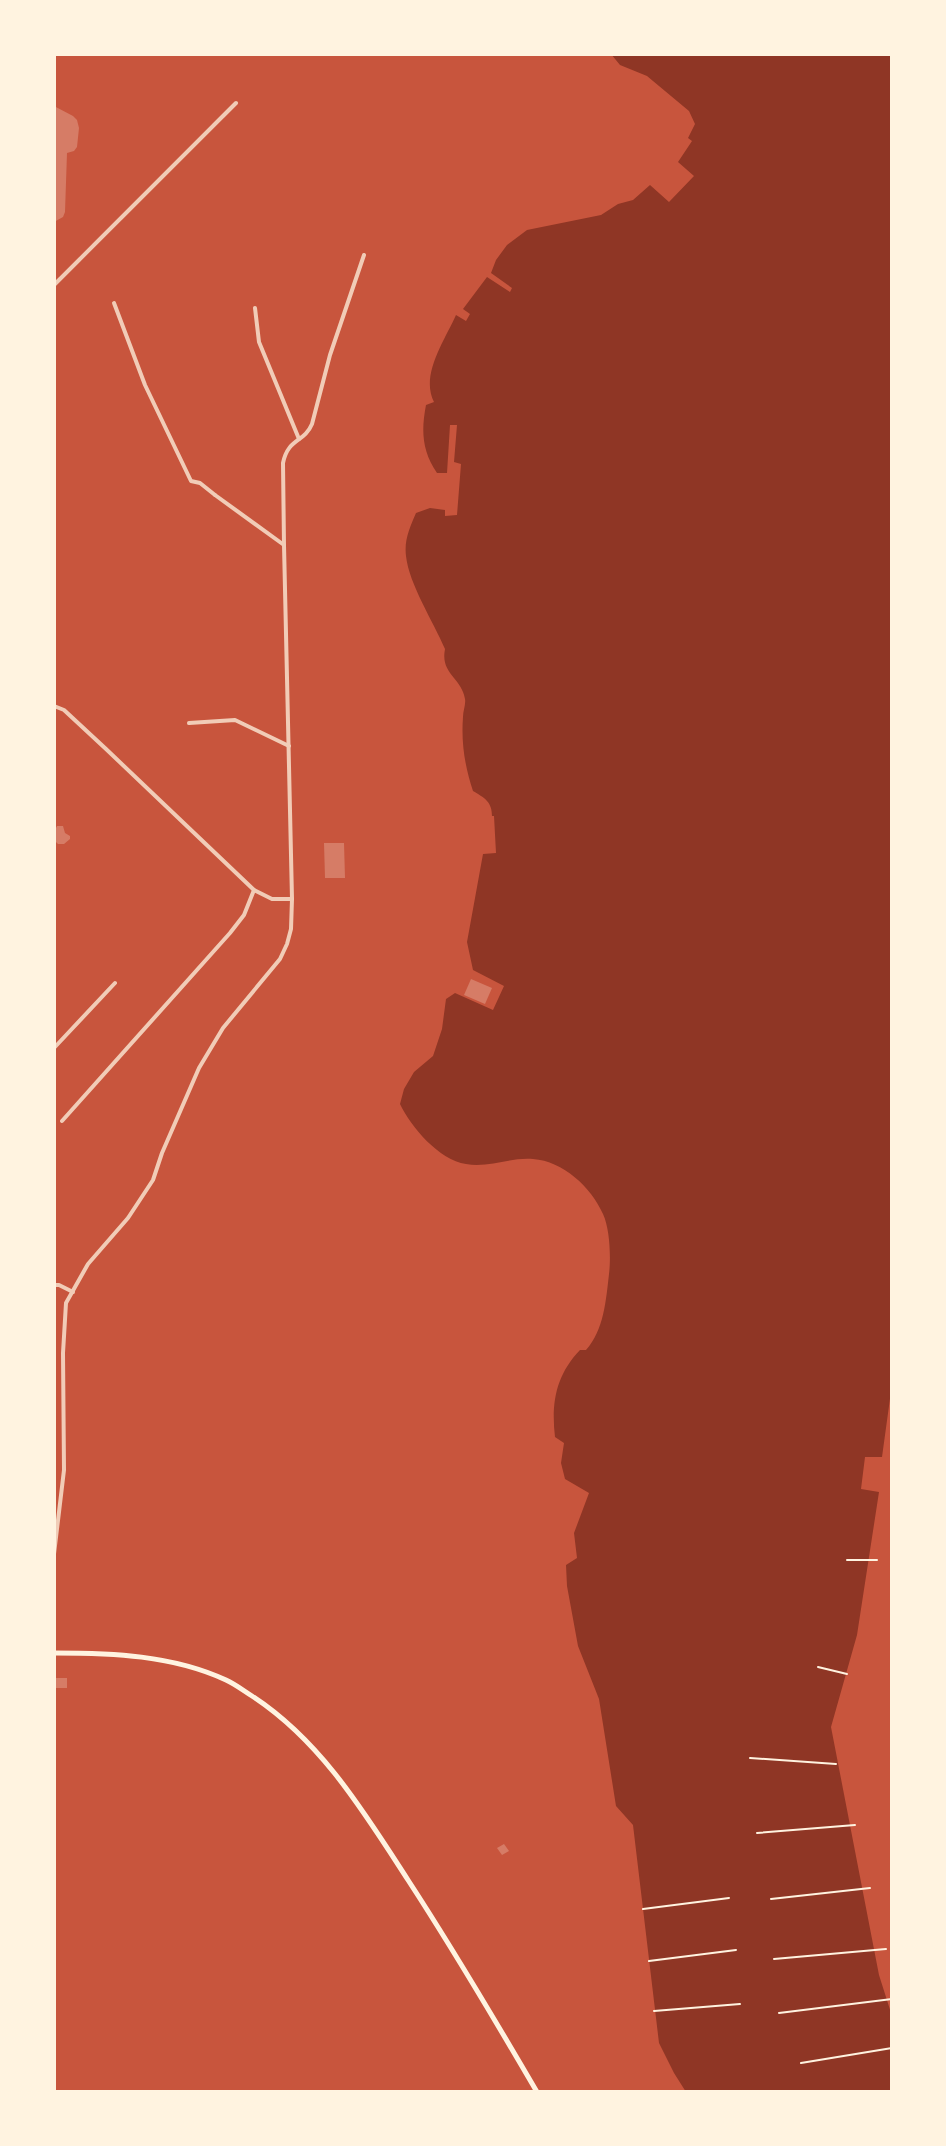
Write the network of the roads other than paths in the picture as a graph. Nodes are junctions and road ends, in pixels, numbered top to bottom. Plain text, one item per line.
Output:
1 (236, 103) dead end
2 (364, 255) dead end
3 (54, 285) edge
4 (114, 303) dead end
5 (255, 308) dead end
6 (299, 439) junction
7 (284, 545) junction
8 (54, 706) edge
9 (189, 723) dead end
10 (289, 746) junction
11 (254, 890) junction
12 (292, 899) junction
13 (115, 983) dead end
14 (54, 1048) edge
15 (62, 1121) dead end
16 (54, 1285) edge
17 (73, 1292) junction
18 (54, 1554) edge
19 (54, 1653) edge
20 (537, 2092) edge

1 - 3 street
2 - 6 street
4 - 7 street
5 - 6 street
6 - 7 street
7 - 10 street
8 - 11 street
9 - 10 street
10 - 12 street
11 - 12 street
11 - 15 street
12 - 17 street
13 - 14 street
16 - 17 street
17 - 18 street
19 - 20 main road

